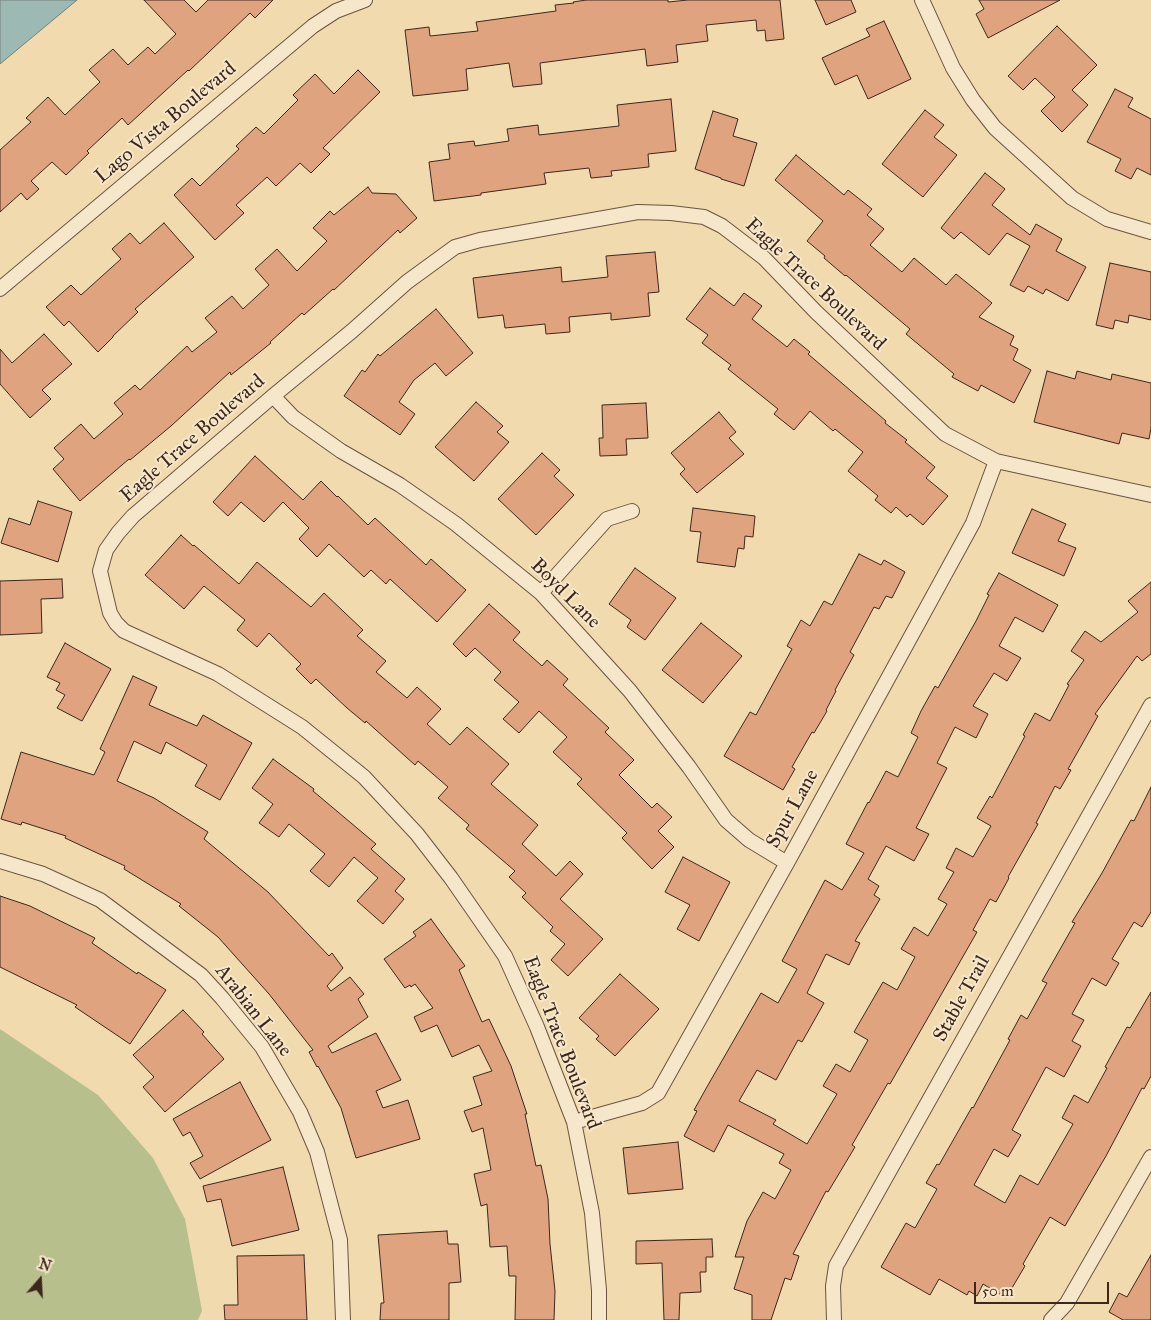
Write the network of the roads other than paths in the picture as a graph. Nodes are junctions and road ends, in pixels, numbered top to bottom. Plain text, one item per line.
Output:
1 (365, 0) edge
2 (922, 0) edge
3 (1151, 232) edge
4 (0, 289) edge
5 (273, 396) junction
6 (996, 461) junction
7 (1151, 495) edge
8 (632, 510) dead end
9 (540, 593) junction
10 (1151, 705) edge
11 (0, 861) edge
12 (787, 863) junction
13 (574, 1122) junction
14 (1151, 1157) edge
15 (343, 1320) edge
16 (599, 1320) edge
17 (834, 1320) edge
18 (1051, 1320) edge

1 - 4 street, Lago Vista Boulevard
2 - 3 street
5 - 6 street, Eagle Trace Boulevard
5 - 9 street, Boyd Lane
5 - 13 street, Eagle Trace Boulevard
6 - 7 street, Eagle Trace Boulevard
6 - 12 street, Spur Lane
8 - 9 street
9 - 12 street, Boyd Lane
10 - 17 street, Stable Trail
11 - 15 street, Arabian Lane
12 - 13 street, Spur Lane
13 - 16 street, Eagle Trace Boulevard
14 - 18 street

